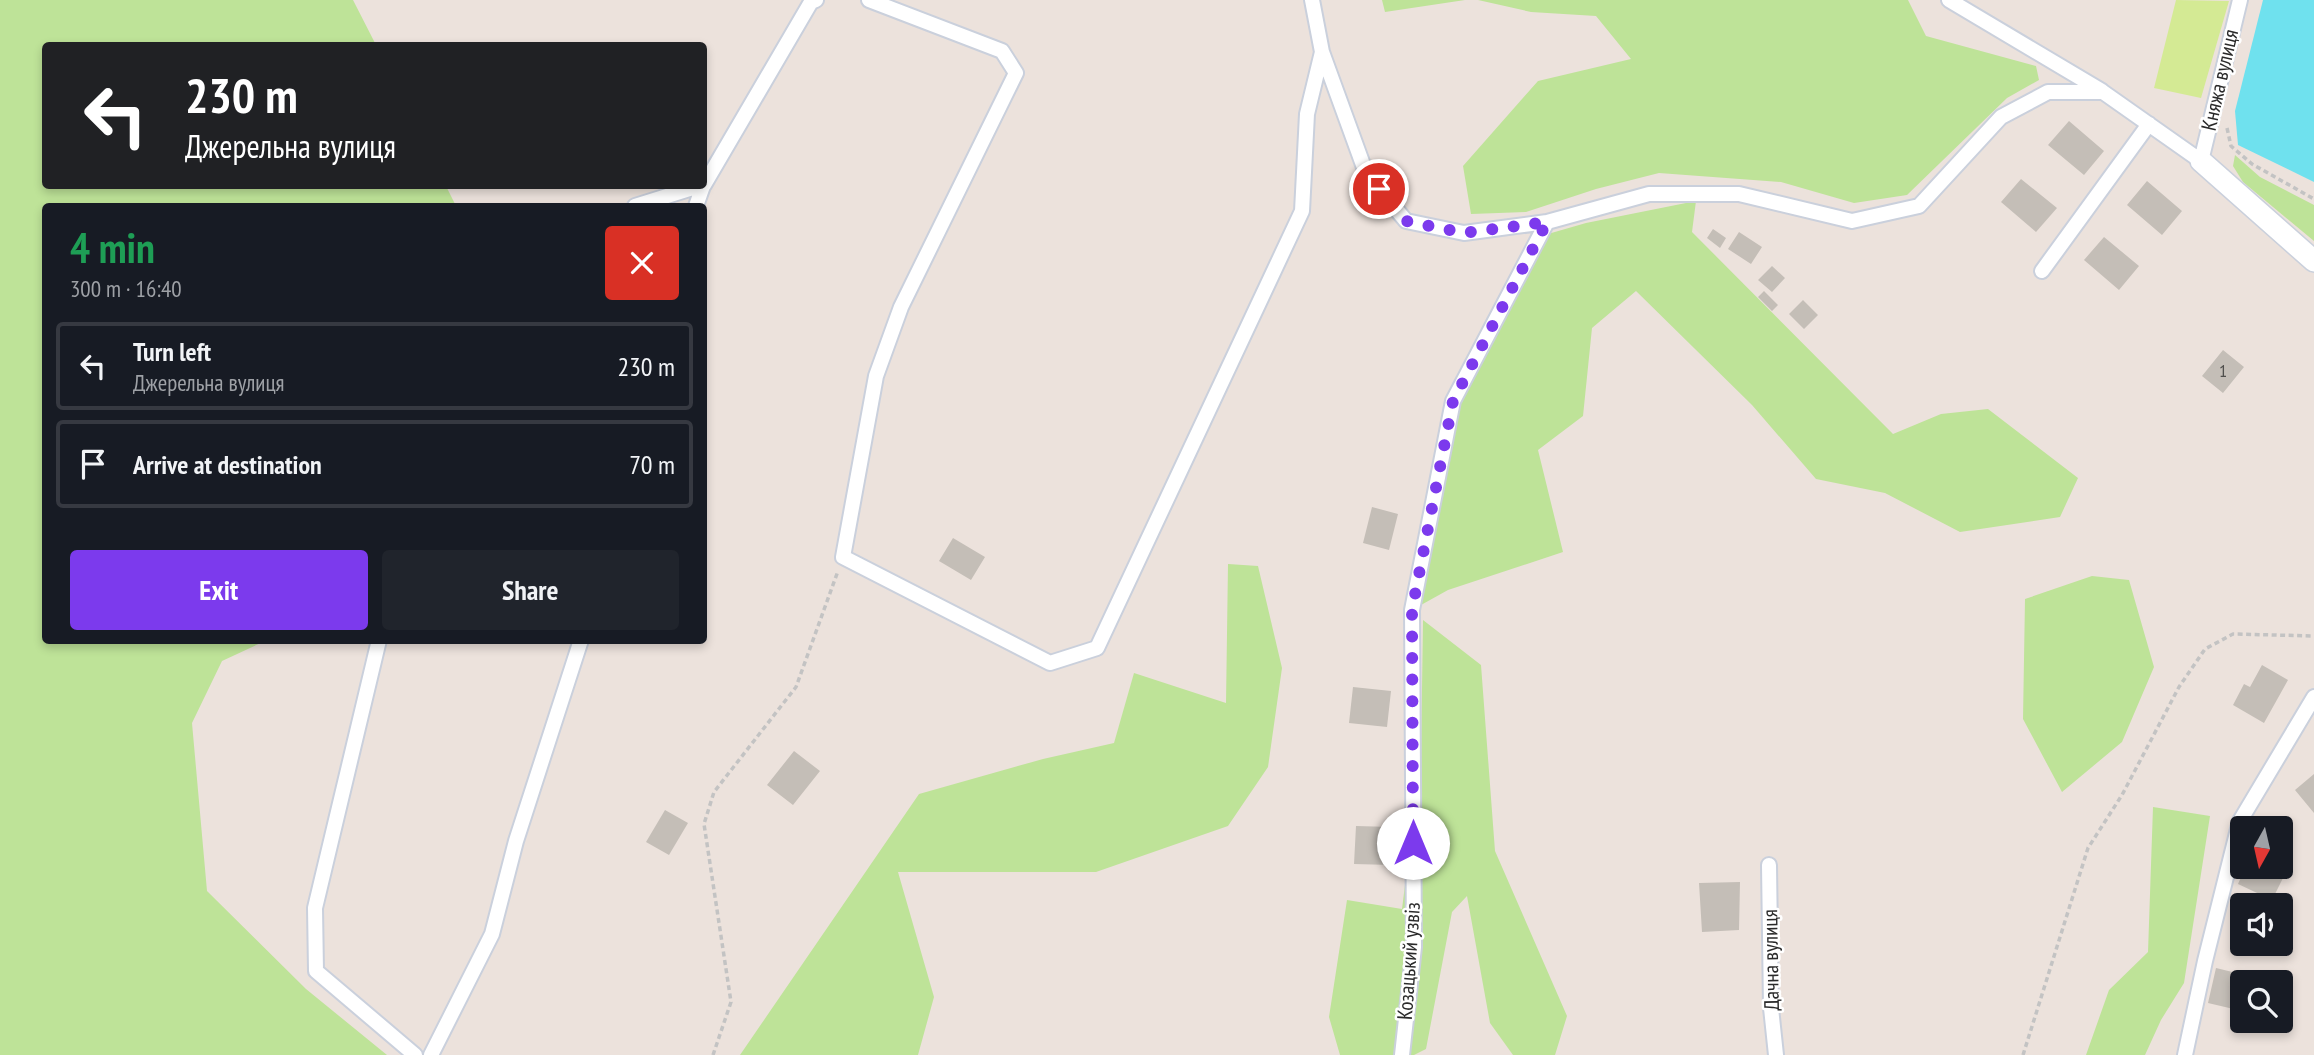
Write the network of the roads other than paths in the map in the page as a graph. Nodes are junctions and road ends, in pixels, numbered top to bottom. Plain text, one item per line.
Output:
1 (816, 0) edge
2 (869, 0) edge
3 (1312, 0) edge
4 (1949, 0) edge
5 (2240, 0) edge
6 (1322, 52) junction
7 (2103, 92) junction
8 (2149, 124) junction
9 (2201, 161) junction
10 (707, 178) edge
11 (690, 189) edge
12 (645, 203) edge
13 (1547, 222) junction
14 (2314, 261) edge
15 (2042, 271) dead end
16 (378, 644) edge
17 (580, 644) edge
18 (2314, 697) edge
19 (1769, 865) dead end
20 (415, 1055) edge
21 (431, 1055) edge
22 (1402, 1055) edge
23 (1776, 1055) edge
24 (2185, 1055) edge

1 - 10 street
2 - 6 street
3 - 6 street
4 - 7 street
5 - 9 street, Княжа вулиця
6 - 13 street
7 - 8 street
7 - 13 street
8 - 9 street
8 - 15 street
9 - 14 street
11 - 12 street
13 - 22 street, Козацький узвіз
16 - 20 street
17 - 21 street
18 - 24 street
19 - 23 street, Дачна вулиця

